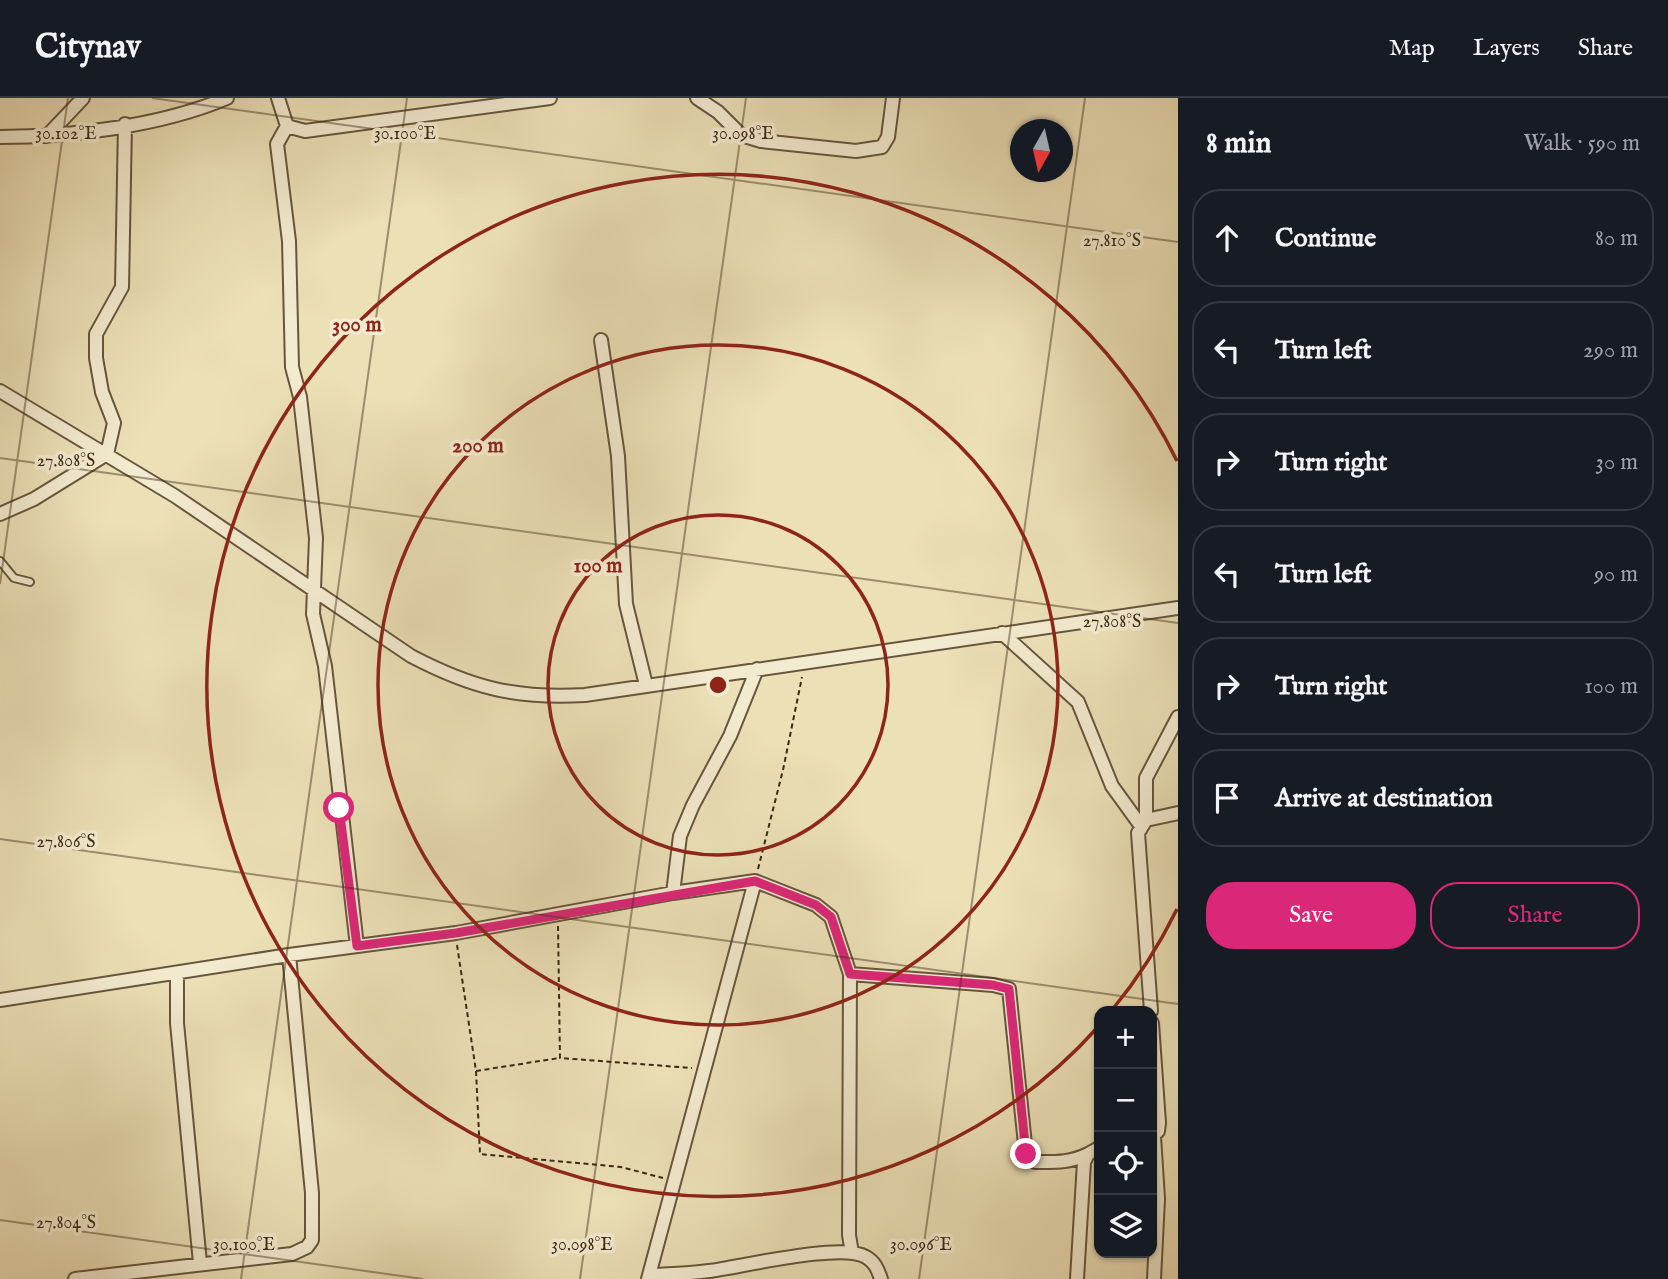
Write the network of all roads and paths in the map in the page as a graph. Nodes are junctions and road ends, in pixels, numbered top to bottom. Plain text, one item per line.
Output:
1 (83, 98) edge
2 (227, 98) edge
3 (278, 98) edge
4 (550, 98) edge
5 (697, 98) edge
6 (893, 98) edge
7 (125, 124) junction
8 (287, 126) junction
9 (47, 136) junction
10 (0, 137) edge
11 (601, 340) dead end
12 (0, 391) edge
13 (107, 454) junction
14 (0, 514) edge
15 (0, 561) edge
16 (30, 582) dead end
17 (312, 590) junction
18 (1178, 608) edge
19 (1002, 633) junction
20 (805, 662) junction
21 (757, 669) junction
22 (646, 685) junction
23 (1178, 717) edge
24 (1178, 813) edge
25 (1144, 823) junction
26 (755, 881) junction
27 (673, 893) junction
28 (558, 914) junction
29 (456, 933) junction
30 (357, 946) junction
31 (289, 955) junction
32 (177, 974) junction
33 (850, 974) junction
34 (0, 1000) edge
35 (1151, 1006) edge
36 (560, 1058) junction
37 (706, 1069) junction
38 (1155, 1069) edge
39 (476, 1071) junction
40 (1155, 1132) edge
41 (1094, 1151) edge
42 (674, 1181) junction
43 (1157, 1187) edge
44 (852, 1253) junction
45 (200, 1263) junction
46 (649, 1277) edge
47 (75, 1279) edge
48 (881, 1279) edge
49 (1077, 1279) edge
50 (1154, 1279) edge

1 - 9 street
2 - 7 street
3 - 8 street
4 - 8 street
5 - 6 street
7 - 9 street
7 - 13 street
8 - 17 street
9 - 10 street
11 - 22 street
12 - 13 street
13 - 14 street
13 - 17 street
15 - 16 lane
17 - 22 street
17 - 30 street
18 - 19 street
19 - 20 street
19 - 25 street
20 - 21 street
20 - 26 path
21 - 22 street
21 - 27 street
23 - 25 street
24 - 25 street
25 - 35 street
26 - 27 street
26 - 33 street
26 - 37 street
27 - 28 street
28 - 29 street
28 - 36 path
29 - 30 street
29 - 39 path
30 - 31 street
31 - 32 street
31 - 45 street
32 - 34 street
32 - 45 street
33 - 41 street
33 - 44 street
36 - 37 path
36 - 39 path
37 - 42 street
38 - 40 street
39 - 42 path
41 - 49 street
42 - 46 street
43 - 50 street
44 - 46 street
44 - 48 street
45 - 47 street

